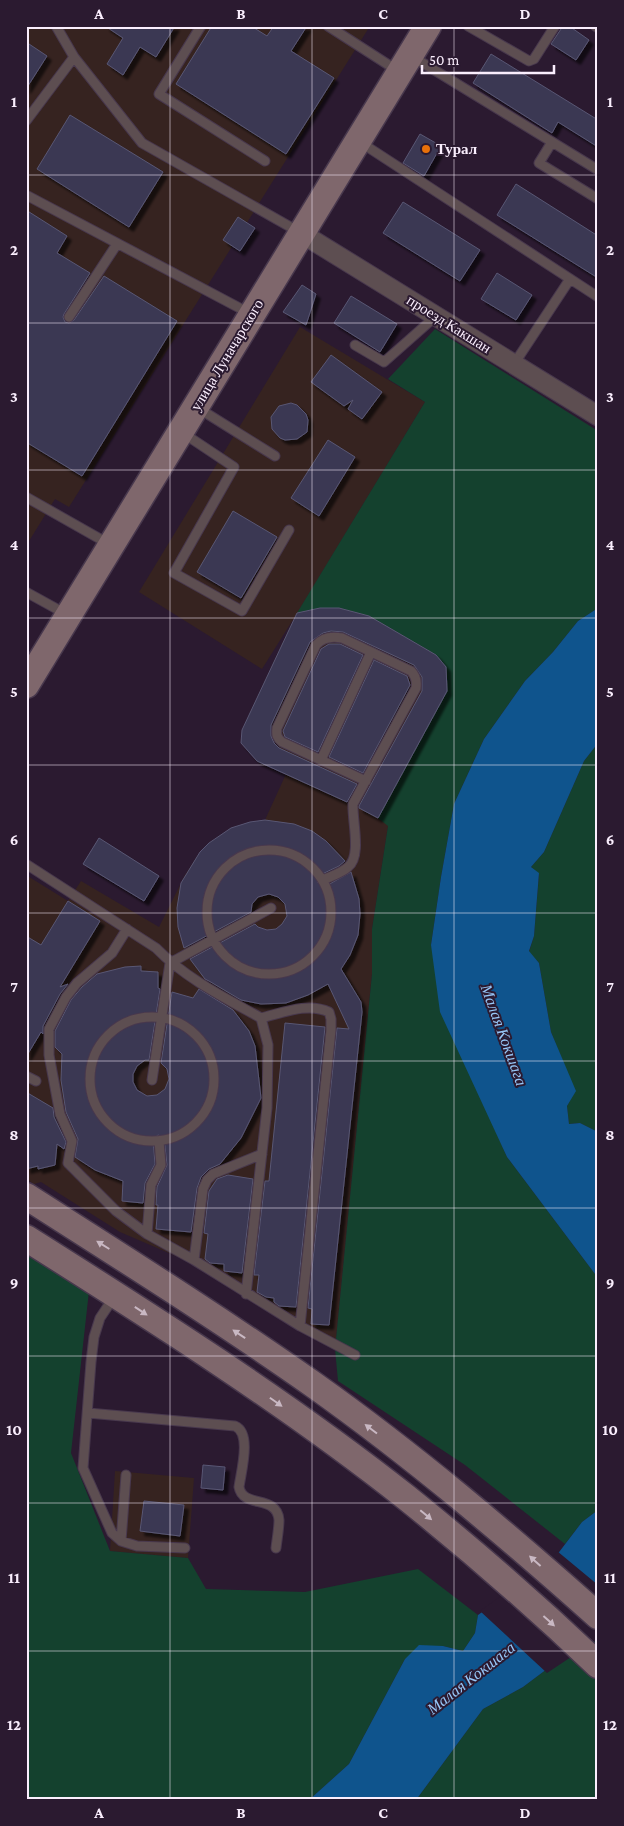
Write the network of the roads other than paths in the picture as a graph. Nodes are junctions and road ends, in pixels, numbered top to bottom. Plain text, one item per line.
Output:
1 (56, 26) edge
2 (201, 26) edge
3 (328, 26) edge
4 (428, 26) edge
5 (468, 26) edge
6 (555, 26) edge
7 (74, 57) junction
8 (405, 64) junction
9 (26, 121) edge
10 (358, 141) junction
11 (552, 142) junction
12 (265, 161) dead end
13 (598, 170) edge
14 (28, 196) dead end
15 (598, 200) edge
16 (301, 233) junction
17 (117, 244) junction
18 (570, 279) junction
19 (598, 297) edge
20 (251, 315) junction
21 (436, 316) junction
22 (70, 317) dead end
23 (356, 345) dead end
24 (514, 364) junction
25 (196, 406) junction
26 (598, 416) edge
27 (180, 431) junction
28 (275, 456) dead end
29 (26, 497) edge
30 (289, 530) dead end
31 (111, 546) junction
32 (26, 592) edge
33 (69, 615) junction
34 (371, 652) junction
35 (26, 685) edge
36 (321, 760) junction
37 (366, 781) junction
38 (26, 864) edge
39 (323, 880) junction
40 (271, 908) dead end
41 (127, 929) junction
42 (213, 940) junction
43 (170, 963) junction
44 (162, 1017) junction
45 (261, 1018) junction
46 (26, 1076) edge
47 (152, 1080) dead end
48 (36, 1081) dead end
49 (159, 1141) junction
50 (262, 1154) junction
51 (26, 1196) edge
52 (146, 1234) junction
53 (26, 1238) edge
54 (194, 1260) junction
55 (116, 1294) junction
56 (246, 1294) junction
57 (300, 1326) junction
58 (354, 1355) dead end
59 (88, 1413) junction
60 (126, 1475) dead end
61 (121, 1541) junction
62 (185, 1548) dead end
63 (276, 1548) dead end
64 (598, 1616) edge
65 (598, 1665) edge

1 - 7 lane
2 - 12 lane
3 - 8 lane
4 - 8 main road, улица Луначарского
5 - 6 lane
7 - 9 lane
7 - 16 lane
8 - 10 main road, улица Луначарского
8 - 11 lane
10 - 16 main road, улица Луначарского
10 - 18 lane
11 - 13 lane
11 - 15 lane
14 - 17 lane
16 - 20 main road, улица Луначарского
16 - 21 street, проезд Какшан
17 - 20 lane
17 - 22 lane
18 - 19 lane
18 - 24 lane
20 - 25 main road, улица Луначарского
21 - 23 lane
21 - 24 street, проезд Какшан
24 - 26 street, проезд Какшан
25 - 27 main road, улица Луначарского
25 - 28 lane
27 - 30 lane
27 - 31 main road, улица Луначарского
29 - 31 lane
31 - 33 main road, улица Луначарского
32 - 33 lane
33 - 35 main road, улица Луначарского
34 - 36 lane
34 - 36 lane
34 - 37 lane
36 - 37 lane
37 - 39 lane
38 - 41 lane
39 - 42 lane
39 - 42 lane
40 - 42 lane
41 - 43 lane
41 - 52 lane
42 - 43 lane
43 - 44 lane
43 - 45 lane
44 - 47 lane
44 - 49 lane
44 - 49 lane
45 - 50 lane
45 - 57 lane
46 - 48 lane
49 - 52 lane
50 - 54 lane
50 - 56 lane
64 -> 51 main road
52 - 54 lane
53 - 55 main road
54 - 56 lane
55 - 59 lane
55 -> 65 main road
56 - 57 lane
57 - 58 lane
59 - 61 lane
59 - 63 lane
60 - 61 lane
61 - 62 lane

